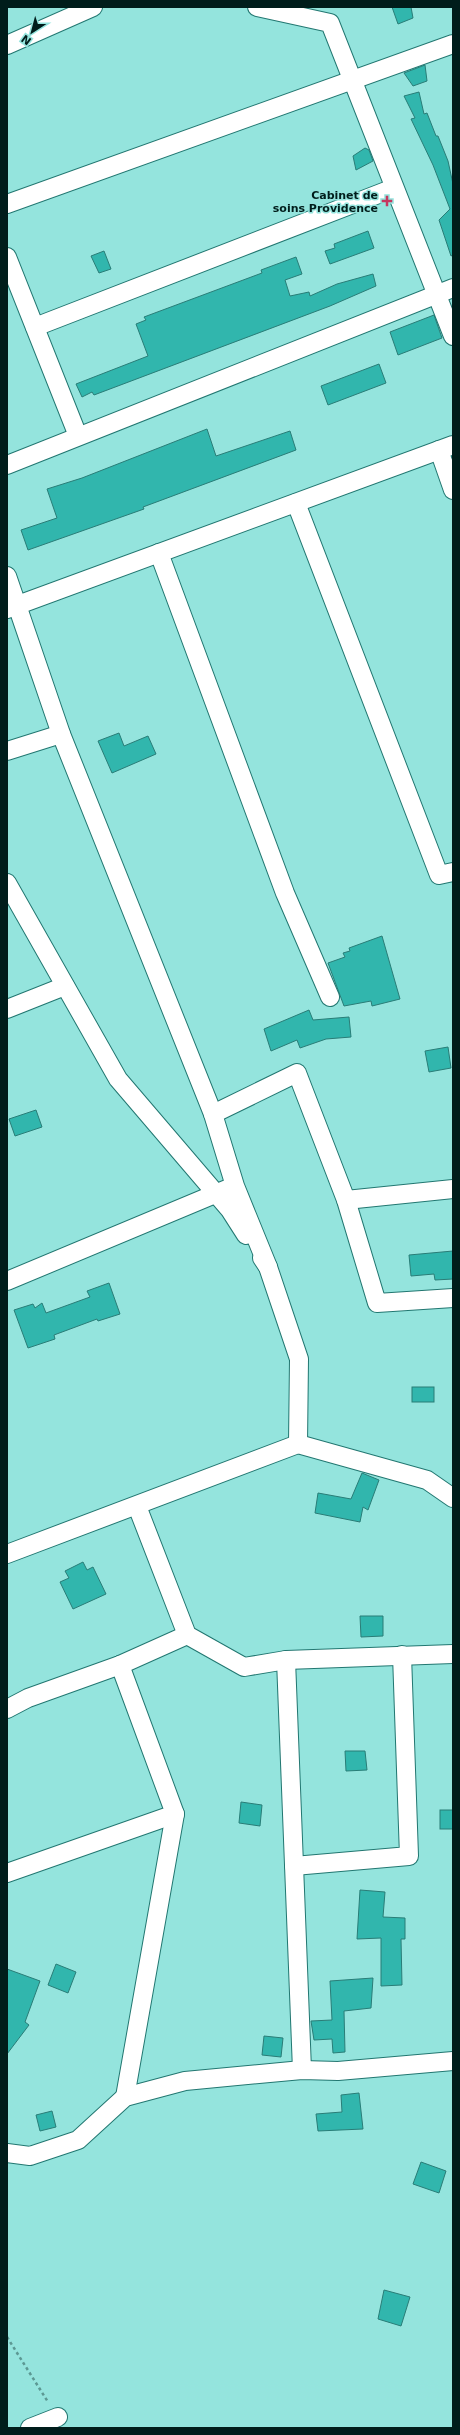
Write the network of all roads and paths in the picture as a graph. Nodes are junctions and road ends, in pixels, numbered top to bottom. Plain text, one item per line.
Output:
1 (93, 7) edge
2 (257, 7) edge
3 (453, 44) edge
4 (7, 45) edge
5 (352, 82) junction
6 (394, 188) junction
7 (7, 204) edge
8 (7, 257) edge
9 (445, 292) edge
10 (35, 327) junction
11 (453, 336) edge
12 (78, 436) junction
13 (446, 448) edge
14 (7, 465) edge
15 (453, 490) edge
16 (296, 503) junction
17 (159, 553) junction
18 (7, 576) edge
19 (13, 607) edge
20 (61, 734) junction
21 (7, 751) edge
22 (453, 872) edge
23 (7, 883) edge
24 (65, 986) junction
25 (330, 997) dead end
26 (7, 1009) edge
27 (213, 1114) junction
28 (235, 1186) junction
29 (453, 1189) edge
30 (216, 1194) junction
31 (346, 1200) junction
32 (268, 1267) junction
33 (7, 1282) edge
34 (453, 1298) edge
35 (298, 1444) junction
36 (453, 1498) edge
37 (137, 1506) junction
38 (7, 1554) edge
39 (187, 1635) junction
40 (453, 1654) edge
41 (402, 1655) junction
42 (286, 1660) junction
43 (120, 1665) junction
44 (7, 1708) edge
45 (175, 1814) junction
46 (294, 1866) junction
47 (7, 1873) edge
48 (451, 2065) edge
49 (302, 2070) junction
50 (125, 2097) junction
51 (7, 2153) edge
52 (7, 2337) edge
53 (58, 2417) joint
54 (30, 2428) edge

1 - 4 street
2 - 5 street
3 - 5 street
5 - 6 street
5 - 7 street
6 - 9 street
6 - 10 street
8 - 10 street
9 - 11 street
9 - 12 street
10 - 12 street
12 - 14 street
13 - 15 street
13 - 16 street
16 - 17 street
16 - 22 street
17 - 19 street
17 - 25 street
18 - 19 street
19 - 20 street
20 - 21 street
20 - 27 street
23 - 24 street
24 - 26 street
24 - 30 street
27 - 28 street
27 - 31 street
28 - 30 street
28 - 32 street
29 - 31 street
30 - 32 street
30 - 33 street
31 - 34 street
32 - 35 street
35 - 36 street
35 - 37 street
37 - 38 street
37 - 39 street
39 - 42 street
39 - 43 street
40 - 41 street
41 - 42 street
41 - 46 street
42 - 46 street
43 - 44 street
43 - 45 street
45 - 47 street
45 - 50 street
46 - 49 street
48 - 49 street
49 - 50 street
50 - 51 street
52 - 53 path
53 - 54 street

